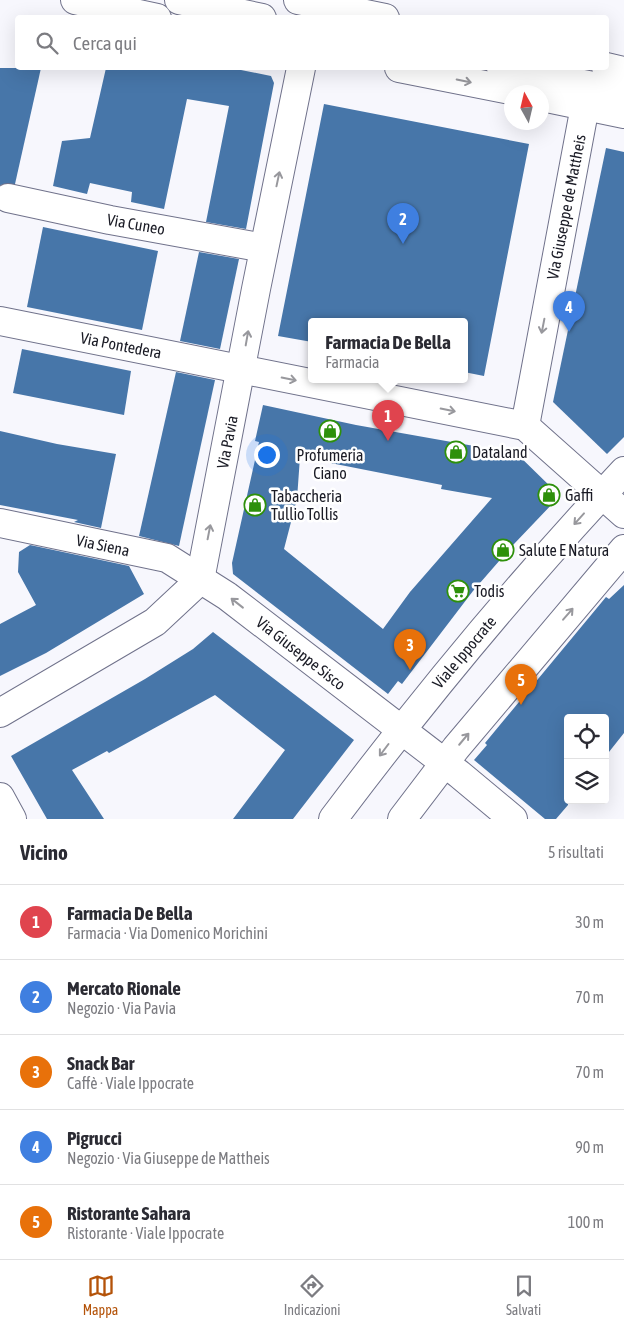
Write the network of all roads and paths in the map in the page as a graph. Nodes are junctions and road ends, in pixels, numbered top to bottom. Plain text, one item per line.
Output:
1 (75, 0) edge
2 (179, 0) edge
3 (310, 5) edge
4 (143, 15) edge
5 (248, 15) edge
6 (368, 15) edge
7 (609, 68) edge
8 (301, 70) edge
9 (409, 70) edge
10 (511, 70) edge
11 (624, 71) edge
12 (504, 89) edge
13 (624, 92) edge
14 (549, 98) edge
15 (585, 106) junction
16 (624, 114) edge
17 (8, 198) dead end
18 (264, 248) junction
19 (0, 320) edge
20 (241, 369) junction
21 (308, 382) edge
22 (311, 383) edge
23 (525, 426) junction
24 (624, 470) edge
25 (602, 495) junction
26 (624, 514) edge
27 (0, 523) edge
28 (624, 550) edge
29 (200, 580) junction
30 (0, 713) edge
31 (401, 728) junction
32 (445, 763) junction
33 (0, 797) edge
34 (12, 819) edge
35 (332, 819) edge
36 (402, 819) edge
37 (513, 819) edge

1 - 4 street
2 - 5 street
3 - 6 street
7 - 11 street
18 -> 8 street, Via Pavia
9 -> 12 street
10 - 13 street
14 - 15 street
15 - 16 street
15 -> 23 street, Via Giuseppe de Mattheis
17 - 18 street, Via Cuneo
20 -> 18 street, Via Pavia
19 - 20 street, Via Pontedera
20 -> 21 street, Via Pontedera
29 -> 20 street, Via Pavia
22 -> 23 street, Via Pontedera
23 - 25 street
24 - 25 street, Viale Ippocrate
25 - 26 street
25 -> 31 street, Viale Ippocrate
27 - 29 street, Via Siena
32 -> 28 street
29 - 30 street
31 -> 29 street, Via Giuseppe Sisco
31 - 32 street, Via Giuseppe Sisco
31 -> 35 street, Viale Ippocrate
32 - 36 street
32 - 37 street, Via Giuseppe Sisco
33 - 34 street

